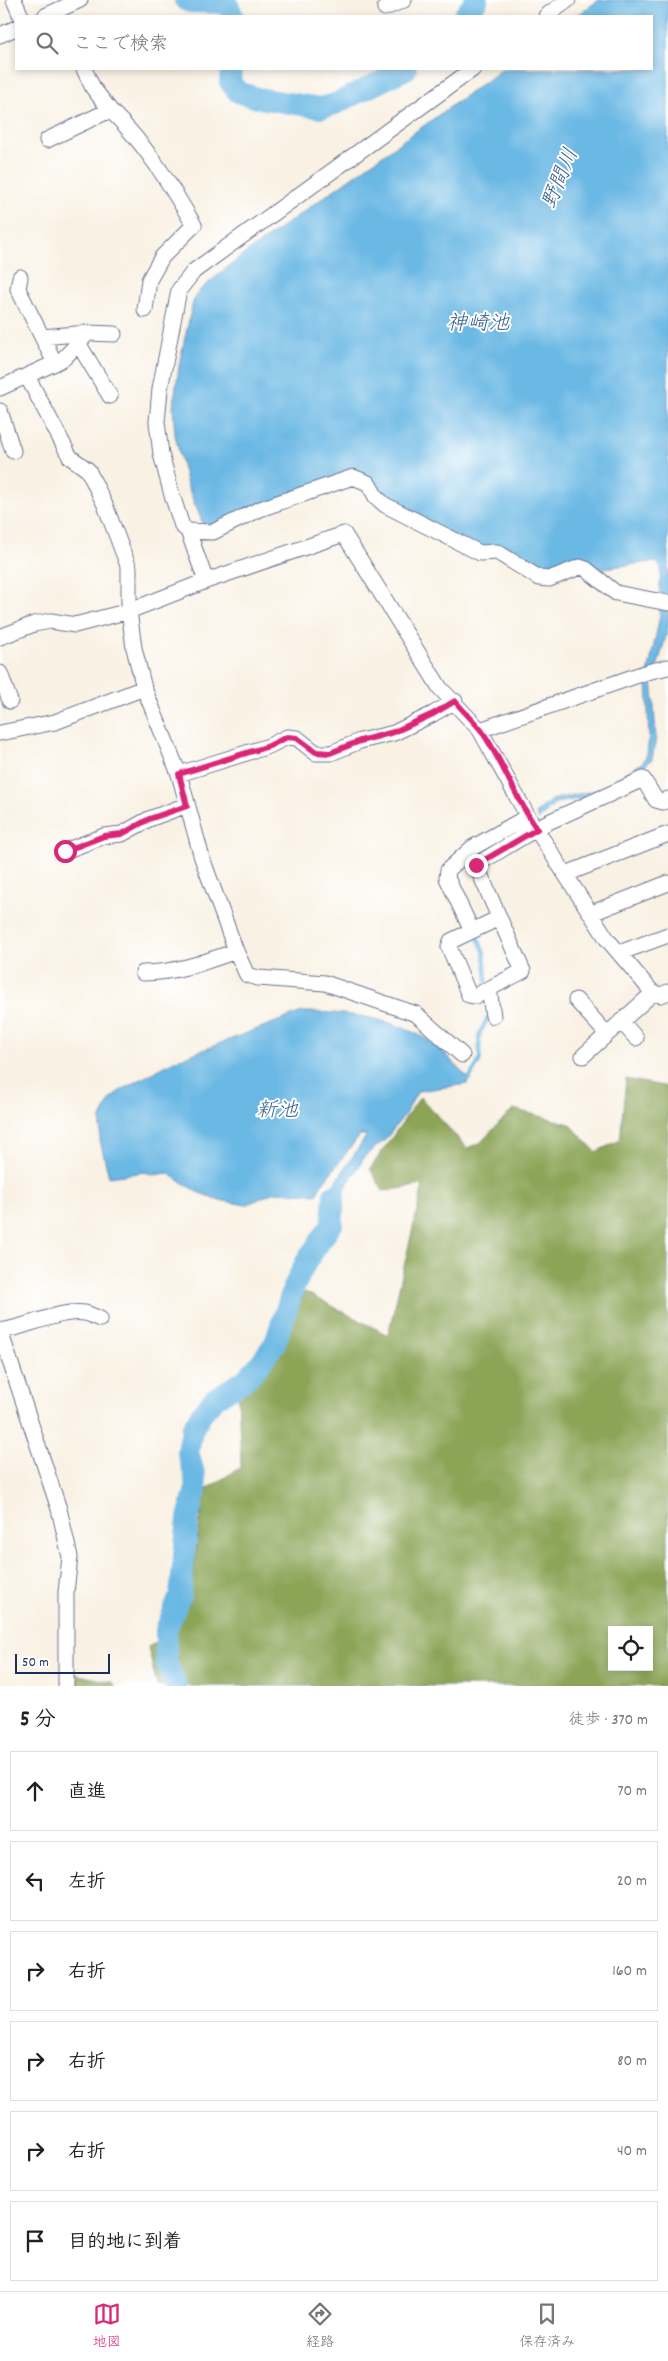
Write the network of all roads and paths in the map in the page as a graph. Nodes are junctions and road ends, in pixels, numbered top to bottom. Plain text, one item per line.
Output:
1 (14, 0) edge
2 (80, 0) edge
3 (404, 0) edge
4 (568, 0) edge
5 (385, 8) dead end
6 (54, 14) edge
7 (21, 15) edge
8 (547, 15) edge
9 (15, 28) edge
10 (0, 35) edge
11 (84, 70) edge
12 (472, 70) edge
13 (110, 110) junction
14 (47, 140) dead end
15 (20, 278) dead end
16 (145, 310) dead end
17 (114, 334) dead end
18 (42, 337) junction
19 (83, 338) junction
20 (55, 363) junction
21 (26, 376) junction
22 (0, 388) edge
23 (110, 396) dead end
24 (0, 411) edge
25 (13, 451) dead end
26 (188, 531) junction
27 (206, 581) junction
28 (663, 602) edge
29 (129, 611) junction
30 (0, 637) edge
31 (657, 669) edge
32 (0, 673) edge
33 (144, 688) junction
34 (10, 701) dead end
35 (455, 701) junction
36 (480, 730) junction
37 (0, 733) edge
38 (179, 774) junction
39 (668, 799) edge
40 (187, 806) junction
41 (532, 821) junction
42 (668, 834) edge
43 (65, 851) dead end
44 (566, 874) junction
45 (668, 882) edge
46 (592, 913) junction
47 (499, 918) junction
48 (472, 930) junction
49 (668, 935) edge
50 (236, 951) junction
51 (619, 953) junction
52 (143, 973) dead end
53 (490, 989) junction
54 (661, 993) edge
55 (576, 1000) dead end
56 (493, 1016) dead end
57 (621, 1021) junction
58 (606, 1033) junction
59 (636, 1038) dead end
60 (462, 1055) dead end
61 (583, 1056) dead end
62 (100, 1319) dead end
63 (0, 1334) edge
64 (66, 1686) edge

1 - 7 street
2 - 6 street
3 - 5 street
4 - 8 street
9 - 10 street
11 - 13 street
12 - 26 street
13 - 14 street
13 - 16 street
15 - 18 street
17 - 19 street
18 - 19 street
18 - 20 street
19 - 20 street
19 - 23 street
20 - 21 street
21 - 22 street
21 - 29 street
24 - 25 street
26 - 27 street
26 - 28 street
27 - 29 street
27 - 35 street
29 - 30 street
29 - 33 street
31 - 36 street
32 - 34 street
33 - 37 street
33 - 38 street
35 - 36 street
35 - 38 street
36 - 41 street
38 - 40 street
39 - 41 street
40 - 43 street
40 - 50 street
41 - 44 street
41 - 47 street
41 - 48 street
42 - 44 street
44 - 46 street
45 - 46 street
46 - 51 street
47 - 48 street
47 - 53 street
48 - 53 street
49 - 51 street
50 - 52 street
50 - 60 street
51 - 54 street
53 - 56 street
54 - 57 street
55 - 58 street
57 - 58 street
57 - 59 street
58 - 61 street
62 - 63 street
63 - 64 street

